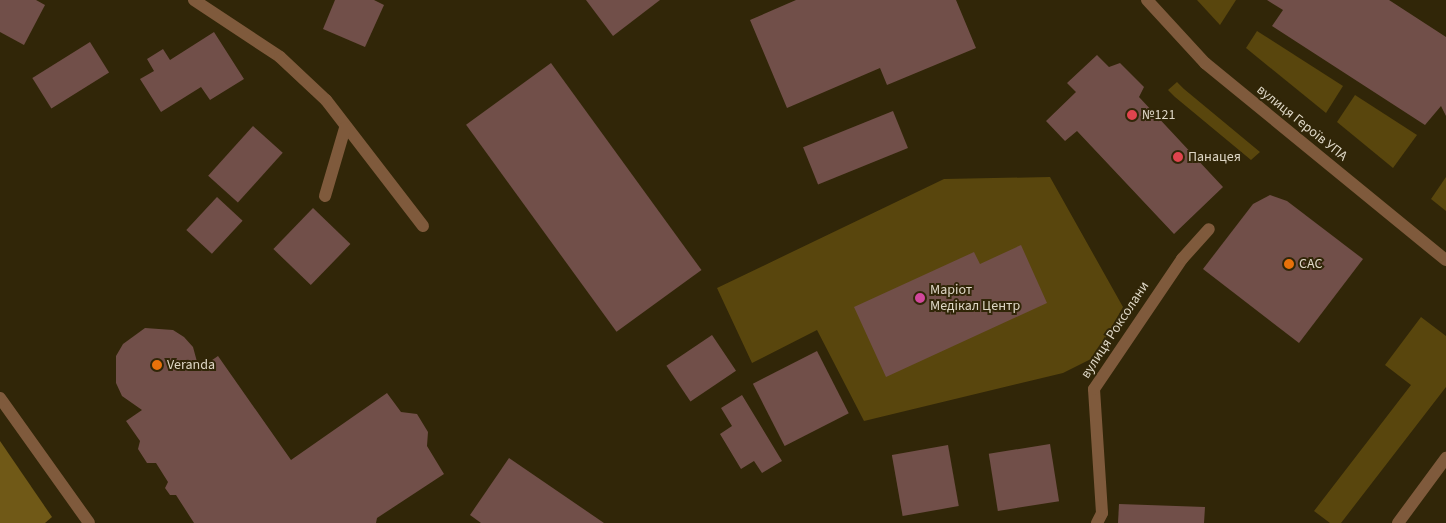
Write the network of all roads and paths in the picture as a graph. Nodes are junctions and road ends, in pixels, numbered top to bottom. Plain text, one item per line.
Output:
1 (194, 0) edge
2 (1147, 0) edge
3 (345, 128) junction
4 (325, 196) dead end
5 (423, 226) dead end
6 (1209, 229) dead end
7 (1446, 260) edge
8 (0, 398) edge
9 (1446, 458) edge
10 (89, 523) edge
11 (1098, 523) edge
12 (1398, 523) edge

1 - 3 street
2 - 7 street, вулиця Героїв УПА
3 - 4 street
3 - 5 street
6 - 11 street, вулиця Роксолани
8 - 10 street
9 - 12 street

